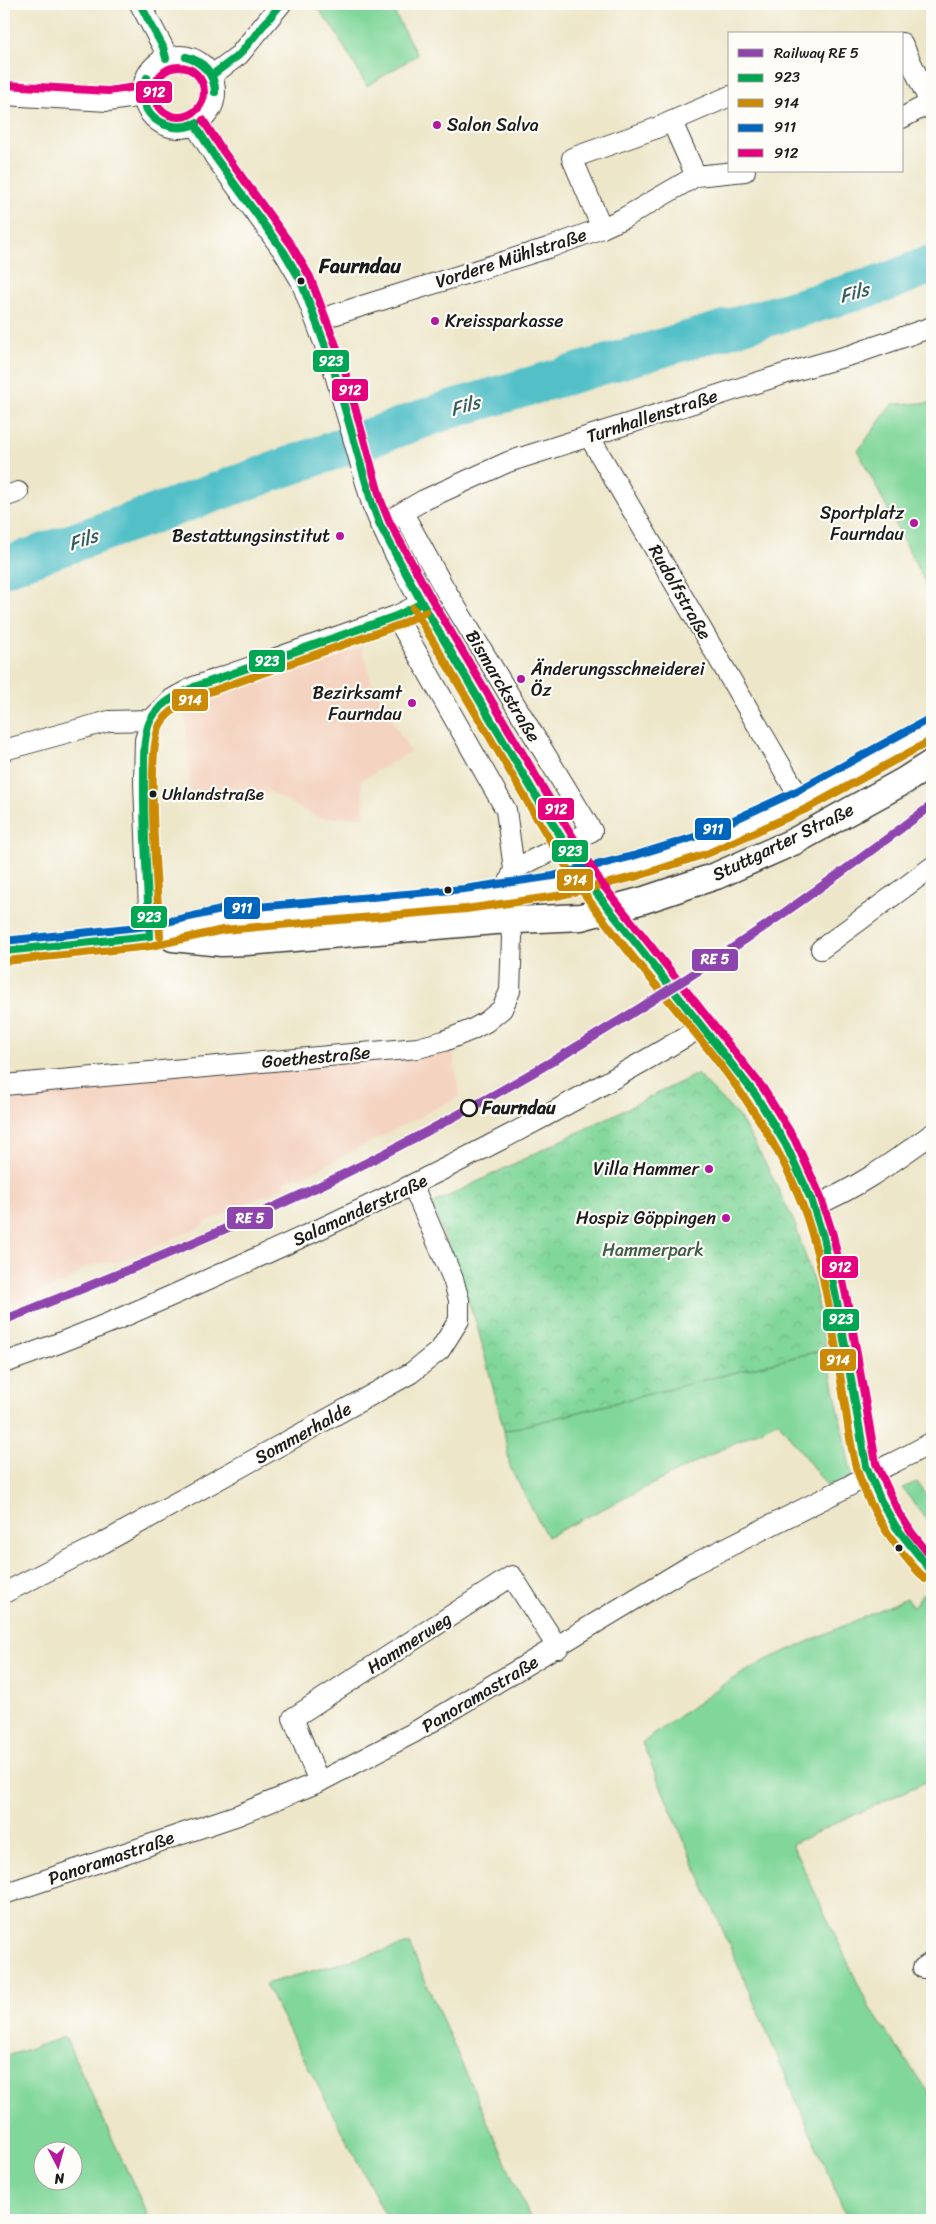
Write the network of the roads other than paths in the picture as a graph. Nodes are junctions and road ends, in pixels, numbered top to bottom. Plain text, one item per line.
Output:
1 (140, 4) edge
2 (281, 4) edge
3 (904, 47) edge
4 (166, 58) junction
5 (212, 75) junction
6 (4, 95) edge
7 (142, 96) junction
8 (728, 97) edge
9 (931, 102) edge
10 (904, 117) edge
11 (672, 122) junction
12 (195, 125) junction
13 (735, 172) edge
14 (696, 176) junction
15 (602, 228) junction
16 (317, 320) junction
17 (932, 327) edge
18 (589, 436) junction
19 (403, 513) junction
20 (380, 525) junction
21 (422, 603) junction
22 (396, 616) junction
23 (151, 720) junction
24 (932, 729) edge
25 (4, 750) edge
26 (932, 763) edge
27 (795, 790) junction
28 (932, 867) edge
29 (514, 869) junction
30 (505, 893) junction
31 (511, 920) junction
32 (150, 936) junction
33 (821, 950) dead end
34 (4, 951) edge
35 (702, 1027) junction
36 (4, 1085) edge
37 (932, 1134) edge
38 (413, 1186) junction
39 (814, 1206) junction
40 (4, 1363) edge
41 (932, 1442) edge
42 (868, 1473) junction
43 (932, 1572) edge
44 (4, 1593) edge
45 (558, 1648) junction
46 (319, 1782) junction
47 (4, 1894) edge

1 - 4 street
2 - 5 street
3 - 9 street
4 - 5 street
4 - 7 street
5 - 12 street
6 - 7 street
7 - 12 street
8 - 11 street
9 - 10 street
11 - 14 street
11 - 15 street
12 - 16 street, Bismarckstraße
13 - 14 street, Vordere Mühlstraße
14 - 15 street, Vordere Mühlstraße
15 - 16 street, Vordere Mühlstraße
16 - 20 street, Bismarckstraße
17 - 18 street, Turnhallenstraße
18 - 19 street, Turnhallenstraße
18 - 27 street, Rudolfstraße
19 - 20 street, Turnhallenstraße
19 - 29 street, Bismarckstraße
20 - 21 street, Bismarckstraße
21 - 22 street
21 - 35 street, Bismarckstraße, bridge
22 - 23 street
22 - 29 street
23 - 25 street
23 - 32 street
24 - 27 main road, Stuttgarter Straße
26 - 31 main road, Stuttgarter Straße
27 - 30 main road, Stuttgarter Straße
28 - 33 street
29 - 30 street
30 - 31 street, Goethestraße
30 - 32 main road, Stuttgarter Straße
31 - 32 main road, Stuttgarter Straße
31 - 36 street, Goethestraße
32 - 34 main road, Stuttgarter Straße
35 - 38 street, Salamanderstraße
35 - 39 street, Bismarckstraße
37 - 39 street
38 - 40 street, Salamanderstraße
38 - 44 street, Sommerhalde
39 - 42 street, Bismarckstraße
41 - 42 street, Panoramastraße
42 - 43 street, Bismarckstraße
42 - 45 street, Panoramastraße
45 - 46 street, Panoramastraße
45 - 46 street, Hammerweg
46 - 47 street, Panoramastraße

